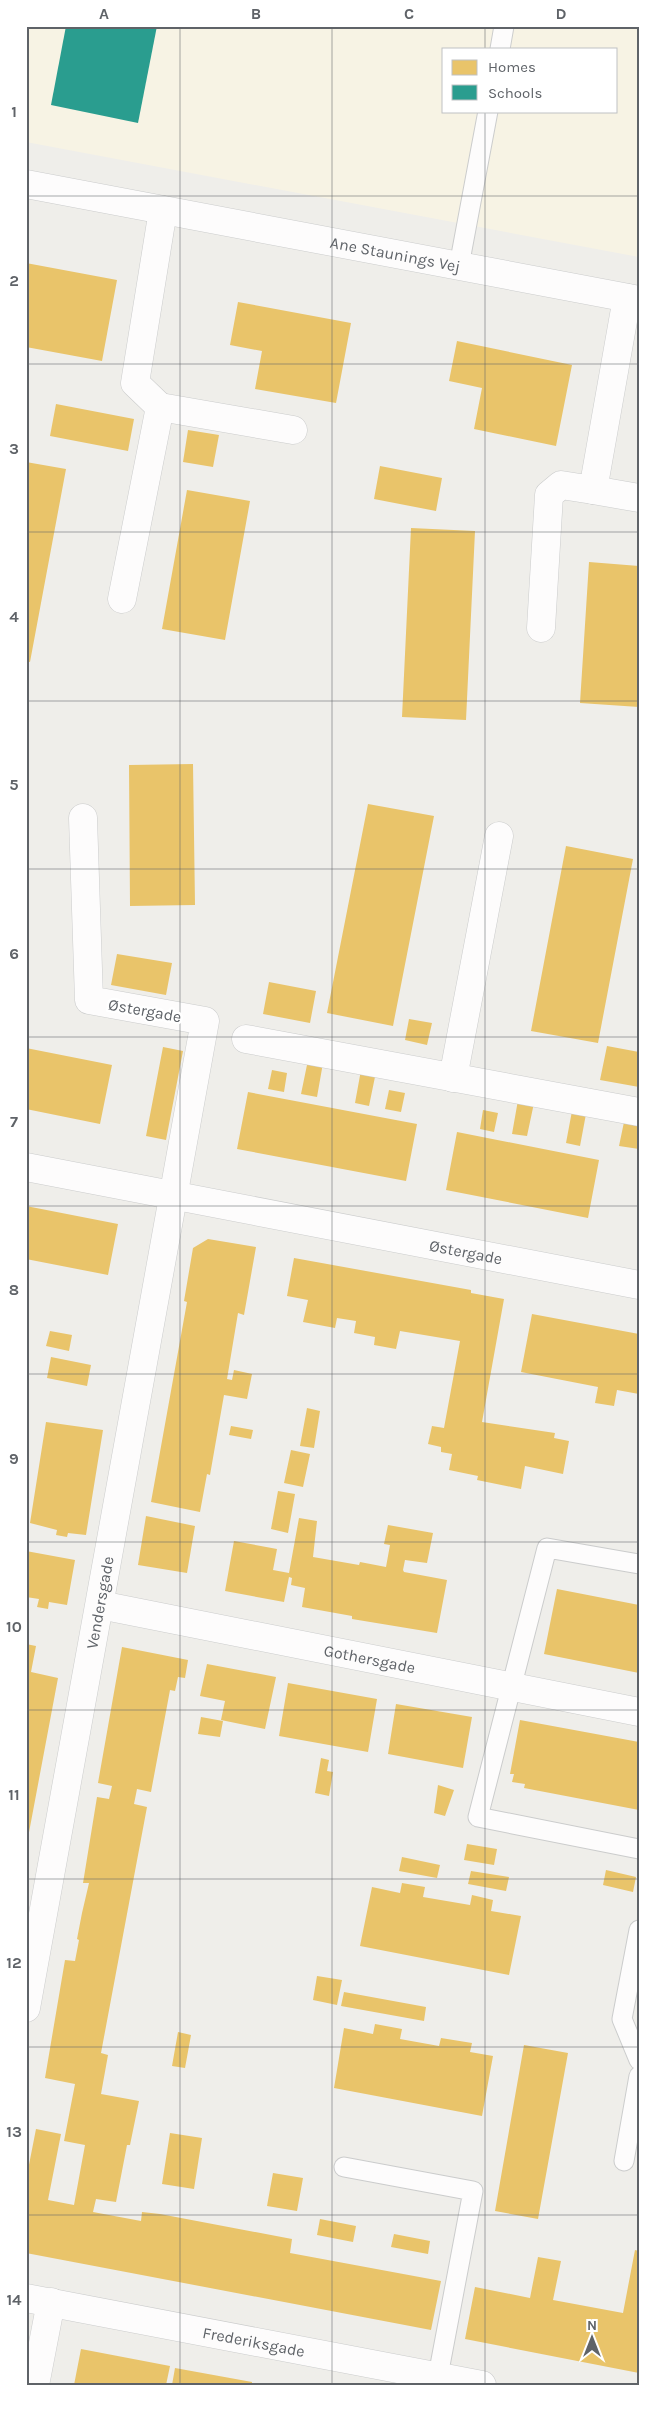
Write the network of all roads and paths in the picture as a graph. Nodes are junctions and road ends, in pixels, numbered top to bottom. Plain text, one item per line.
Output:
1 (504, 26) edge
2 (500, 48) edge
3 (488, 112) edge
4 (26, 184) edge
5 (163, 210) junction
6 (459, 266) junction
7 (633, 299) edge
8 (160, 407) junction
9 (293, 430) dead end
10 (594, 490) junction
11 (639, 498) edge
12 (122, 598) dead end
13 (541, 628) dead end
14 (83, 818) dead end
15 (499, 836) dead end
16 (246, 1040) dead end
17 (453, 1078) junction
18 (639, 1112) edge
19 (26, 1168) edge
20 (175, 1197) junction
21 (639, 1285) edge
22 (639, 1564) edge
23 (100, 1605) junction
24 (512, 1687) junction
25 (639, 1712) edge
26 (639, 1849) edge
27 (639, 1930) edge
28 (26, 2008) edge
29 (639, 2060) edge
30 (639, 2076) edge
31 (624, 2160) dead end
32 (344, 2166) dead end
33 (38, 2300) edge
34 (438, 2376) junction
35 (35, 2385) edge
36 (482, 2385) edge

1 - 2 lane
3 - 6 lane
4 - 5 street, Ane Staunings Vej
5 - 6 street, Ane Staunings Vej
5 - 8 street
6 - 7 street, Ane Staunings Vej
7 - 10 street, Ane Staunings Vej
8 - 9 street
8 - 12 street
10 - 11 street
10 - 13 street
14 - 20 street, Østergade
15 - 17 street
16 - 17 street
17 - 18 street
19 - 20 street, Østergade
20 - 21 street, Østergade
20 - 23 street, Vendersgade
22 - 24 lane
23 - 24 street, Gothersgade
23 - 28 street, Vendersgade
24 - 25 street, Gothersgade
24 - 26 lane
27 - 29 lane
30 - 31 lane
32 - 34 lane
33 - 34 street, Frederiksgade
33 - 35 street
34 - 36 street, Frederiksgade

